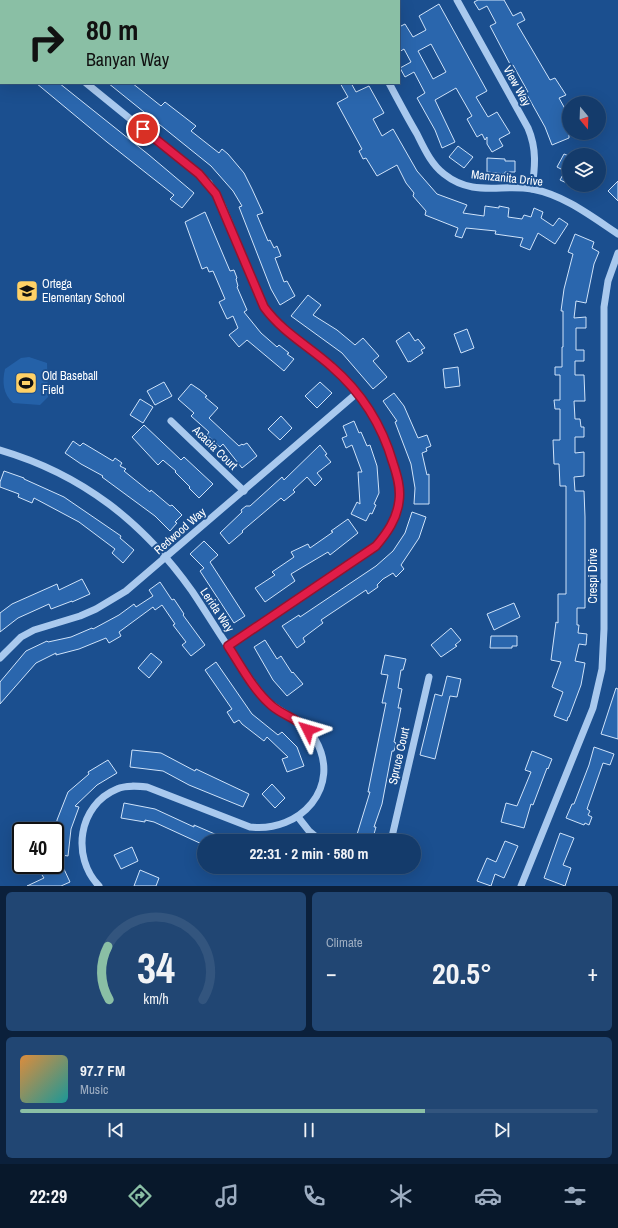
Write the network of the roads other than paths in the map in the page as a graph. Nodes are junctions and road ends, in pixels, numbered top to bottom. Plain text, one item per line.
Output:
1 (457, 0) edge
2 (87, 84) edge
3 (390, 84) edge
4 (532, 189) junction
5 (618, 234) edge
6 (618, 253) edge
7 (358, 393) junction
8 (170, 421) dead end
9 (0, 450) edge
10 (244, 491) junction
11 (166, 558) junction
12 (228, 646) junction
13 (0, 658) edge
14 (429, 677) dead end
15 (298, 817) junction
16 (313, 834) edge
17 (393, 834) edge
18 (99, 886) edge
19 (521, 886) edge

1 - 4 street, View Way
2 - 7 street
3 - 4 street, Manzanita Drive
4 - 5 street, Manzanita Drive
6 - 19 street, Crespi Drive
7 - 10 street, Redwood Way
7 - 12 street
8 - 10 street, Acacia Court
9 - 11 street, Lerida Way
10 - 11 street, Redwood Way
11 - 12 street, Lerida Way
11 - 13 street, Redwood Way
12 - 15 street, Lerida Way
14 - 17 street, Spruce Court
15 - 16 street
15 - 18 street, Lerida Way

